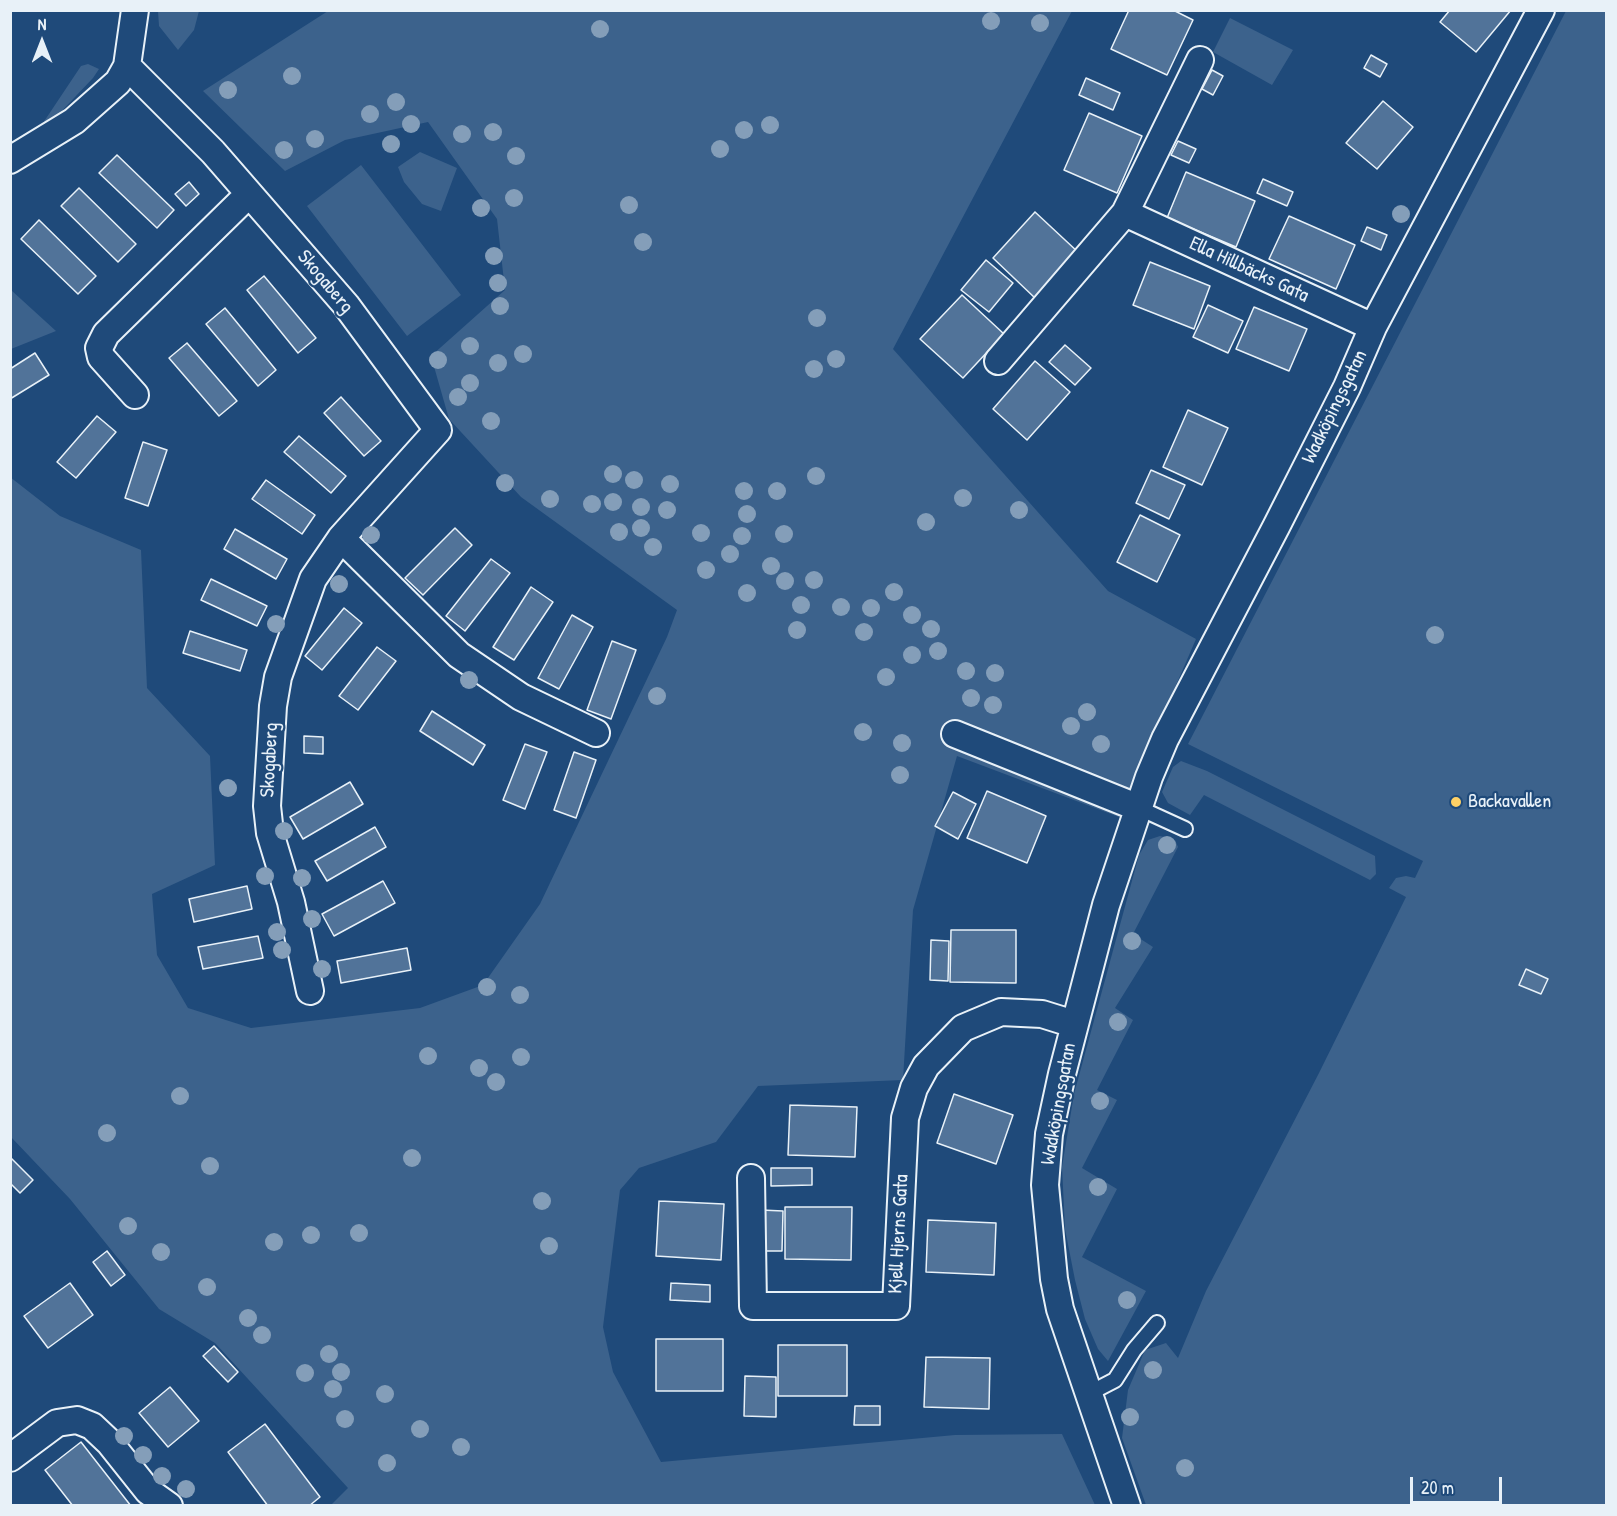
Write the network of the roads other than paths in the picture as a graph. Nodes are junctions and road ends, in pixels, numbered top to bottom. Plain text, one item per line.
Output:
1 (135, 10) edge
2 (1541, 10) edge
3 (1200, 60) dead end
4 (127, 66) junction
5 (10, 160) edge
6 (249, 194) junction
7 (1125, 213) junction
8 (1373, 327) junction
9 (998, 362) dead end
10 (135, 395) dead end
11 (341, 538) junction
12 (596, 733) dead end
13 (955, 734) dead end
14 (1138, 808) junction
15 (1185, 829) dead end
16 (310, 991) dead end
17 (1074, 1024) junction
18 (751, 1178) dead end
19 (1157, 1323) dead end
20 (1088, 1394) junction
21 (10, 1458) edge
22 (169, 1506) edge
23 (1127, 1506) edge

1 - 4 street
2 - 8 street, Wadköpingsgatan
3 - 7 street
4 - 5 street
4 - 6 street, Skogaberg
6 - 10 street
6 - 11 street, Skogaberg
7 - 8 street, Ella Hillbäcks Gata
7 - 9 street
8 - 14 street, Wadköpingsgatan
11 - 12 street
11 - 16 street, Skogaberg
13 - 14 street
14 - 15 lane
14 - 17 street, Wadköpingsgatan
17 - 18 street, Kjell Hjerns Gata
17 - 20 street, Wadköpingsgatan
19 - 20 lane
20 - 23 street, Wadköpingsgatan
21 - 22 street

